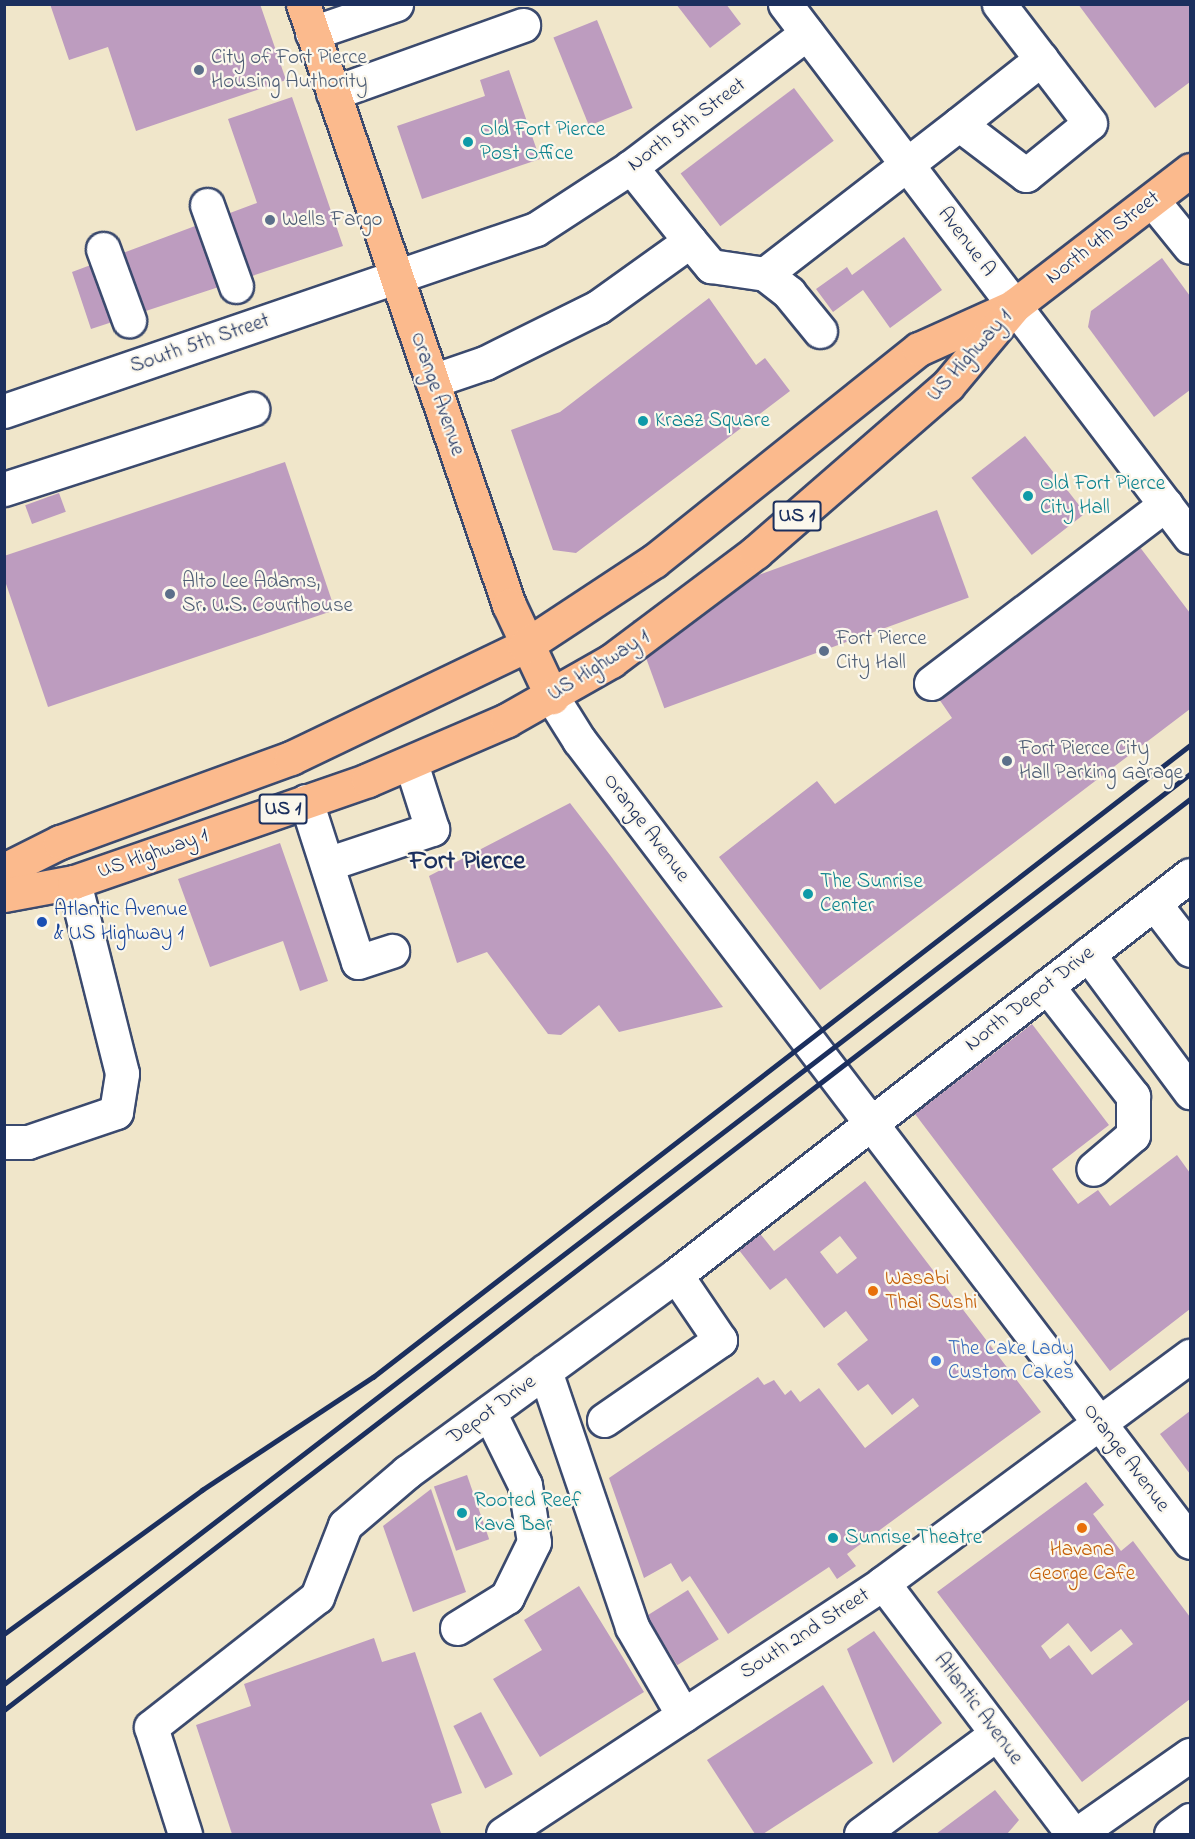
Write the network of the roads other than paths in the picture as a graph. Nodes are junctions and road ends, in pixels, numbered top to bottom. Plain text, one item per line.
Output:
1 (396, 4) edge
2 (785, 4) edge
3 (999, 4) edge
4 (308, 19) edge
5 (523, 26) dead end
6 (807, 33) junction
7 (1041, 59) junction
8 (333, 93) junction
9 (959, 124) junction
10 (907, 164) junction
11 (632, 167) junction
12 (1191, 170) edge
13 (1152, 200) junction
14 (207, 206) dead end
15 (690, 241) junction
16 (1191, 247) edge
17 (103, 249) dead end
18 (765, 274) junction
19 (396, 277) junction
20 (237, 286) dead end
21 (1015, 305) junction
22 (129, 320) dead end
23 (820, 331) dead end
24 (432, 381) junction
25 (252, 409) dead end
26 (4, 411) edge
27 (4, 489) edge
28 (1181, 518) edge
29 (525, 646) junction
30 (931, 682) dead end
31 (552, 697) junction
32 (411, 763) junction
33 (306, 801) junction
34 (327, 864) junction
35 (4, 870) edge
36 (1191, 875) edge
37 (74, 882) junction
38 (4, 895) edge
39 (1154, 903) junction
40 (1191, 950) edge
41 (392, 951) dead end
42 (1088, 954) junction
43 (1047, 986) junction
44 (1191, 1092) edge
45 (870, 1124) junction
46 (4, 1142) edge
47 (1093, 1169) dead end
48 (676, 1275) junction
49 (1191, 1356) edge
50 (545, 1371) junction
51 (489, 1412) junction
52 (603, 1420) dead end
53 (1100, 1425) junction
54 (1191, 1542) edge
55 (883, 1583) junction
56 (457, 1628) dead end
57 (683, 1715) junction
58 (996, 1734) junction
59 (1191, 1755) edge
60 (1191, 1820) edge
61 (184, 1834) edge
62 (502, 1834) edge
63 (861, 1834) edge
64 (1075, 1834) edge
65 (1171, 1834) edge

1 - 4 street
2 - 6 street, Avenue A
3 - 7 street
4 - 8 main road, Orange Avenue
5 - 8 street
6 - 10 street, Avenue A
6 - 11 street, North 5th Street
7 - 9 street
7 - 9 street
8 - 19 main road, Orange Avenue
9 - 10 street
10 - 18 street
10 - 21 street, Avenue A
11 - 15 street
11 - 19 street, North 5th Street
12 - 13 main road, North 4th Street / US 1
13 - 16 street
13 - 21 main road, North 4th Street / US 1
14 - 20 street
15 - 18 street
15 - 24 street
17 - 22 street
18 - 23 street
19 - 24 main road, Orange Avenue
19 - 26 street, South 5th Street
21 - 28 street, Avenue A
21 - 29 main road, US Highway 1 / US 1
21 - 31 main road, US Highway 1 / US 1
24 - 29 main road, Orange Avenue
25 - 27 street
28 - 30 street
29 - 31 main road, Orange Avenue
29 - 35 main road, US Highway 1 / US 1
31 - 32 main road, US Highway 1 / US 1
31 - 45 street, Orange Avenue
32 - 33 main road, US Highway 1 / US 1
32 - 34 street
33 - 34 street
33 - 37 main road, US Highway 1 / US 1
34 - 41 street
36 - 39 street, North Depot Drive
37 - 38 main road, US Highway 1 / US 1
37 - 46 street
39 - 40 street
39 - 42 street, North Depot Drive
42 - 43 street, North Depot Drive
42 - 44 street
43 - 45 street, North Depot Drive
43 - 47 street
45 - 48 street, Depot Drive
45 - 53 street, Orange Avenue
48 - 50 street, Depot Drive
48 - 52 street
49 - 53 street, South 2nd Street
50 - 51 street, Depot Drive
50 - 57 street
51 - 56 street
51 - 61 street, Depot Drive
53 - 54 street, Orange Avenue
53 - 55 street, South 2nd Street
55 - 57 street, South 2nd Street
55 - 58 street, Atlantic Avenue
57 - 62 street, South 2nd Street
58 - 63 street
58 - 64 street, Atlantic Avenue
59 - 64 street
60 - 65 street

